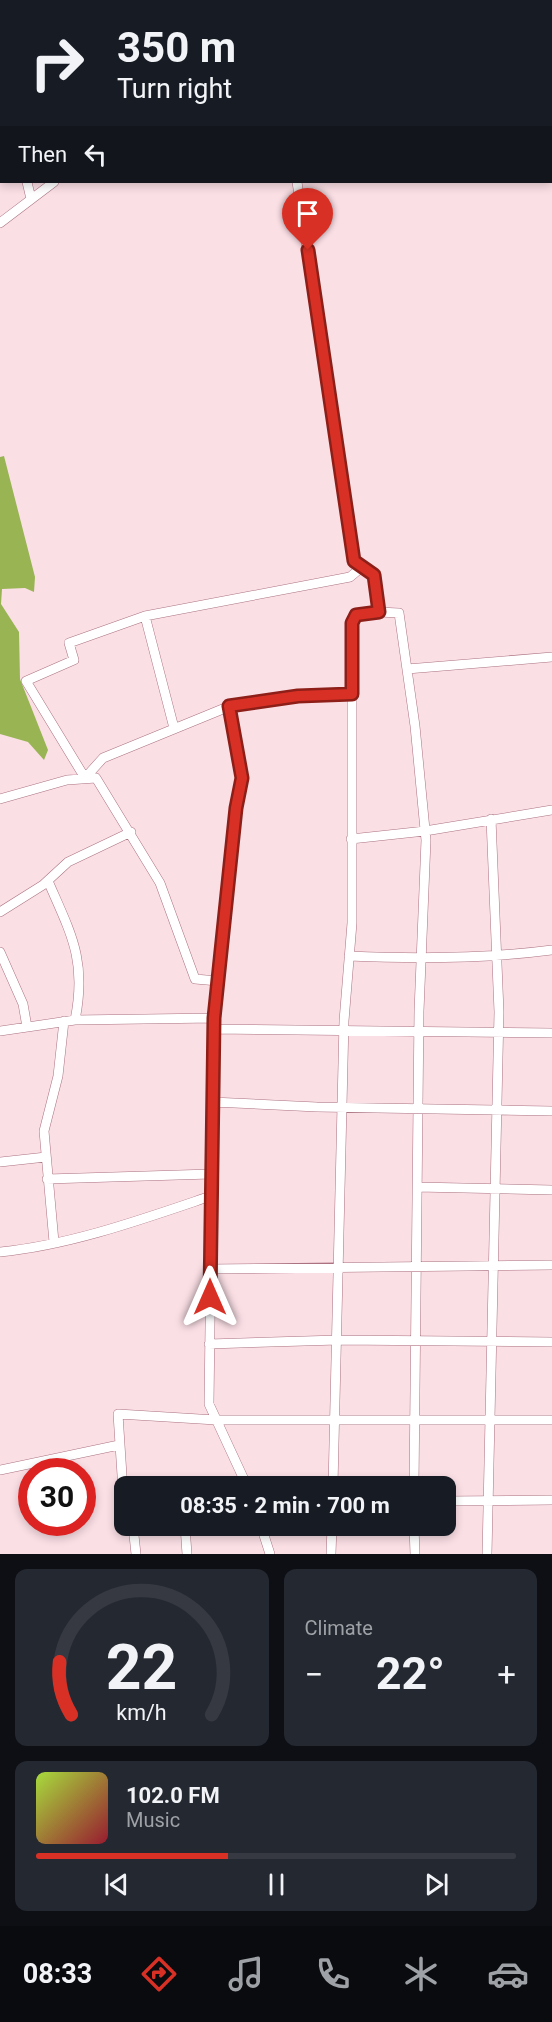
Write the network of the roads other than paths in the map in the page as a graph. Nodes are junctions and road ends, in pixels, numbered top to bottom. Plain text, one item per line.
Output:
1 (27, 183) edge
2 (53, 183) edge
3 (297, 183) edge
4 (31, 199) junction
5 (0, 223) edge
6 (362, 567) junction
7 (379, 612) junction
8 (144, 616) junction
9 (552, 657) edge
10 (407, 669) junction
11 (352, 694) junction
12 (229, 706) junction
13 (174, 728) junction
14 (85, 778) junction
15 (0, 800) edge
16 (552, 810) edge
17 (491, 819) junction
18 (425, 831) junction
19 (131, 832) junction
20 (351, 839) junction
21 (48, 881) junction
22 (0, 912) edge
23 (552, 950) edge
24 (0, 952) edge
25 (349, 956) junction
26 (497, 957) junction
27 (420, 960) junction
28 (218, 981) junction
29 (214, 1018) junction
30 (75, 1020) junction
31 (64, 1021) junction
32 (27, 1027) junction
33 (214, 1029) junction
34 (0, 1031) edge
35 (344, 1031) junction
36 (419, 1031) junction
37 (498, 1032) junction
38 (552, 1033) edge
39 (212, 1102) junction
40 (342, 1107) junction
41 (419, 1110) junction
42 (497, 1111) junction
43 (552, 1111) edge
44 (46, 1157) junction
45 (0, 1162) edge
46 (211, 1174) junction
47 (47, 1179) junction
48 (417, 1187) junction
49 (496, 1190) junction
50 (552, 1190) edge
51 (211, 1196) junction
52 (54, 1242) junction
53 (0, 1252) edge
54 (494, 1264) junction
55 (416, 1265) junction
56 (552, 1265) edge
57 (339, 1266) junction
58 (210, 1269) junction
59 (338, 1340) junction
60 (414, 1341) junction
61 (552, 1342) edge
62 (492, 1343) junction
63 (209, 1344) junction
64 (216, 1420) junction
65 (335, 1420) junction
66 (489, 1420) junction
67 (552, 1420) edge
68 (414, 1422) junction
69 (119, 1444) junction
70 (0, 1470) edge
71 (122, 1476) edge
72 (241, 1476) edge
73 (333, 1476) edge
74 (414, 1476) edge
75 (552, 1500) edge
76 (456, 1501) edge
77 (487, 1501) junction
78 (134, 1536) edge
79 (186, 1536) edge
80 (264, 1536) edge
81 (332, 1536) edge
82 (414, 1536) edge
83 (136, 1554) edge
84 (187, 1554) edge
85 (270, 1554) edge
86 (331, 1554) edge
87 (415, 1554) edge
88 (487, 1554) edge

1 - 4 street
2 - 4 street
3 - 6 street
4 - 5 street
6 - 7 street
6 - 8 street
7 - 10 street
7 - 11 street
8 - 13 street
8 - 14 street
9 - 10 street
10 - 18 street
11 - 12 street
11 - 20 street
12 - 13 street
12 - 28 street
13 - 14 street
14 - 15 street
14 - 19 street
16 - 17 street
17 - 18 street
17 - 26 street
18 - 20 street
18 - 27 street
19 - 21 street
19 - 28 street
20 - 25 street
21 - 22 street
21 - 30 street
23 - 26 street
24 - 32 street
25 - 27 street
25 - 35 street
26 - 27 street
26 - 37 street
27 - 36 street
28 - 29 street
29 - 30 street
29 - 33 street
30 - 31 street
31 - 32 street
31 - 44 street
32 - 34 street
33 - 35 street
33 - 39 street
35 - 36 street
35 - 40 street
36 - 37 street
36 - 41 street
37 - 38 street
37 - 42 street
39 - 40 street
39 - 46 street
40 - 41 street
40 - 57 street
41 - 42 street
41 - 48 street
42 - 43 street
42 - 49 street
44 - 45 street
44 - 47 street
46 - 47 street
46 - 51 street
47 - 52 street
48 - 49 street
48 - 55 street
49 - 50 street
49 - 54 street
51 - 52 street
51 - 58 street
52 - 53 street
54 - 55 street
54 - 56 street
54 - 62 street
55 - 57 street
55 - 60 street
57 - 58 street
57 - 59 street
58 - 63 street
59 - 60 street
59 - 63 street
59 - 65 street
60 - 62 street
60 - 68 street
61 - 62 street
62 - 66 street
63 - 64 street
64 - 65 street
64 - 69 street
64 - 72 street
65 - 68 street
65 - 73 street
66 - 67 street
66 - 68 street
66 - 77 street
68 - 74 street
69 - 70 street
69 - 71 street
75 - 77 street
76 - 77 street
77 - 88 street
78 - 83 street
79 - 84 street
80 - 85 street
81 - 86 street
82 - 87 street

